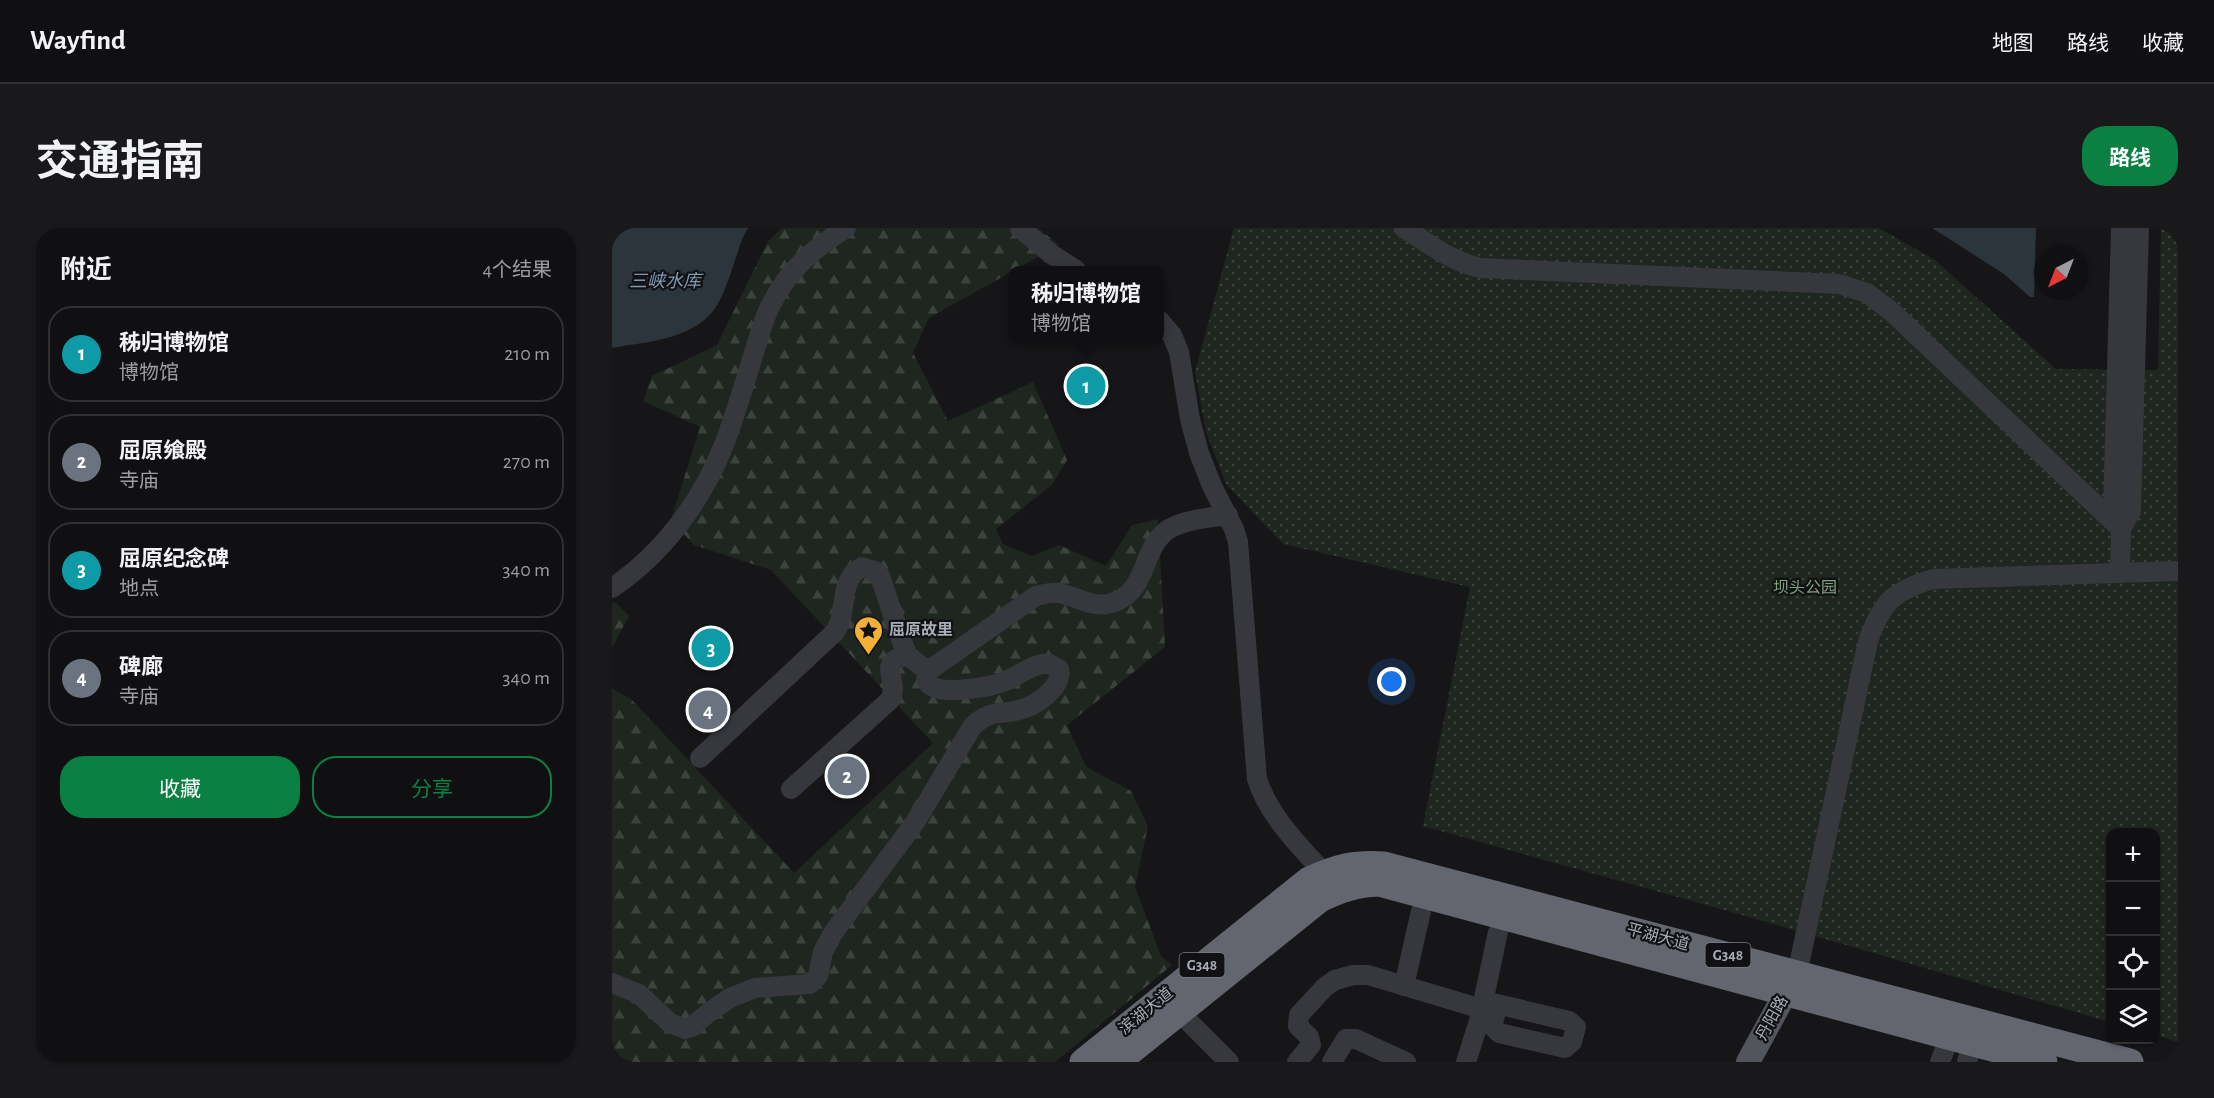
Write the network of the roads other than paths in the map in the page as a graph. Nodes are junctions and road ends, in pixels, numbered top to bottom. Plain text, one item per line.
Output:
1 (846, 228) edge
2 (1020, 228) edge
3 (1404, 228) edge
4 (2121, 228) edge
5 (2139, 228) edge
6 (1070, 266) edge
7 (1164, 326) edge
8 (1228, 515) junction
9 (2121, 529) junction
10 (2178, 571) edge
11 (2120, 573) junction
12 (612, 588) edge
13 (908, 656) junction
14 (928, 670) junction
15 (700, 758) dead end
16 (791, 789) dead end
17 (1332, 882) junction
18 (1421, 911) dead end
19 (1498, 932) dead end
20 (612, 983) edge
21 (1791, 983) junction
22 (1404, 986) junction
23 (1171, 1004) junction
24 (1488, 1005) junction
25 (1961, 1039) edge
26 (1083, 1062) edge
27 (1117, 1062) edge
28 (1229, 1062) edge
29 (1297, 1062) edge
30 (1332, 1062) edge
31 (1406, 1062) edge
32 (1466, 1062) edge
33 (1748, 1062) edge
34 (1940, 1062) edge
35 (2044, 1062) edge
36 (2130, 1062) edge

1 - 12 street
2 - 6 street
3 - 9 street
4 - 9 street
5 - 9 street
7 - 8 street
8 - 14 street
8 - 17 street
9 - 11 street
10 - 11 street
11 - 21 street
13 - 14 street
13 - 15 street
13 - 16 street
14 - 20 street
17 - 21 highway, 平湖大道 / G348
17 - 23 highway, 滨湖大道 / G348
18 - 22 street
19 - 24 street
21 - 25 highway, 平湖大道 / G348
21 - 33 main road, 丹阳路
22 - 24 street
22 - 29 street
23 - 26 highway, 滨湖大道 / G348
23 - 27 highway, 滨湖大道 / G348
23 - 28 street
24 - 32 street
25 - 34 street
25 - 35 highway, 平湖大道 / G348
25 - 36 highway, 平湖大道 / G348
30 - 31 street

